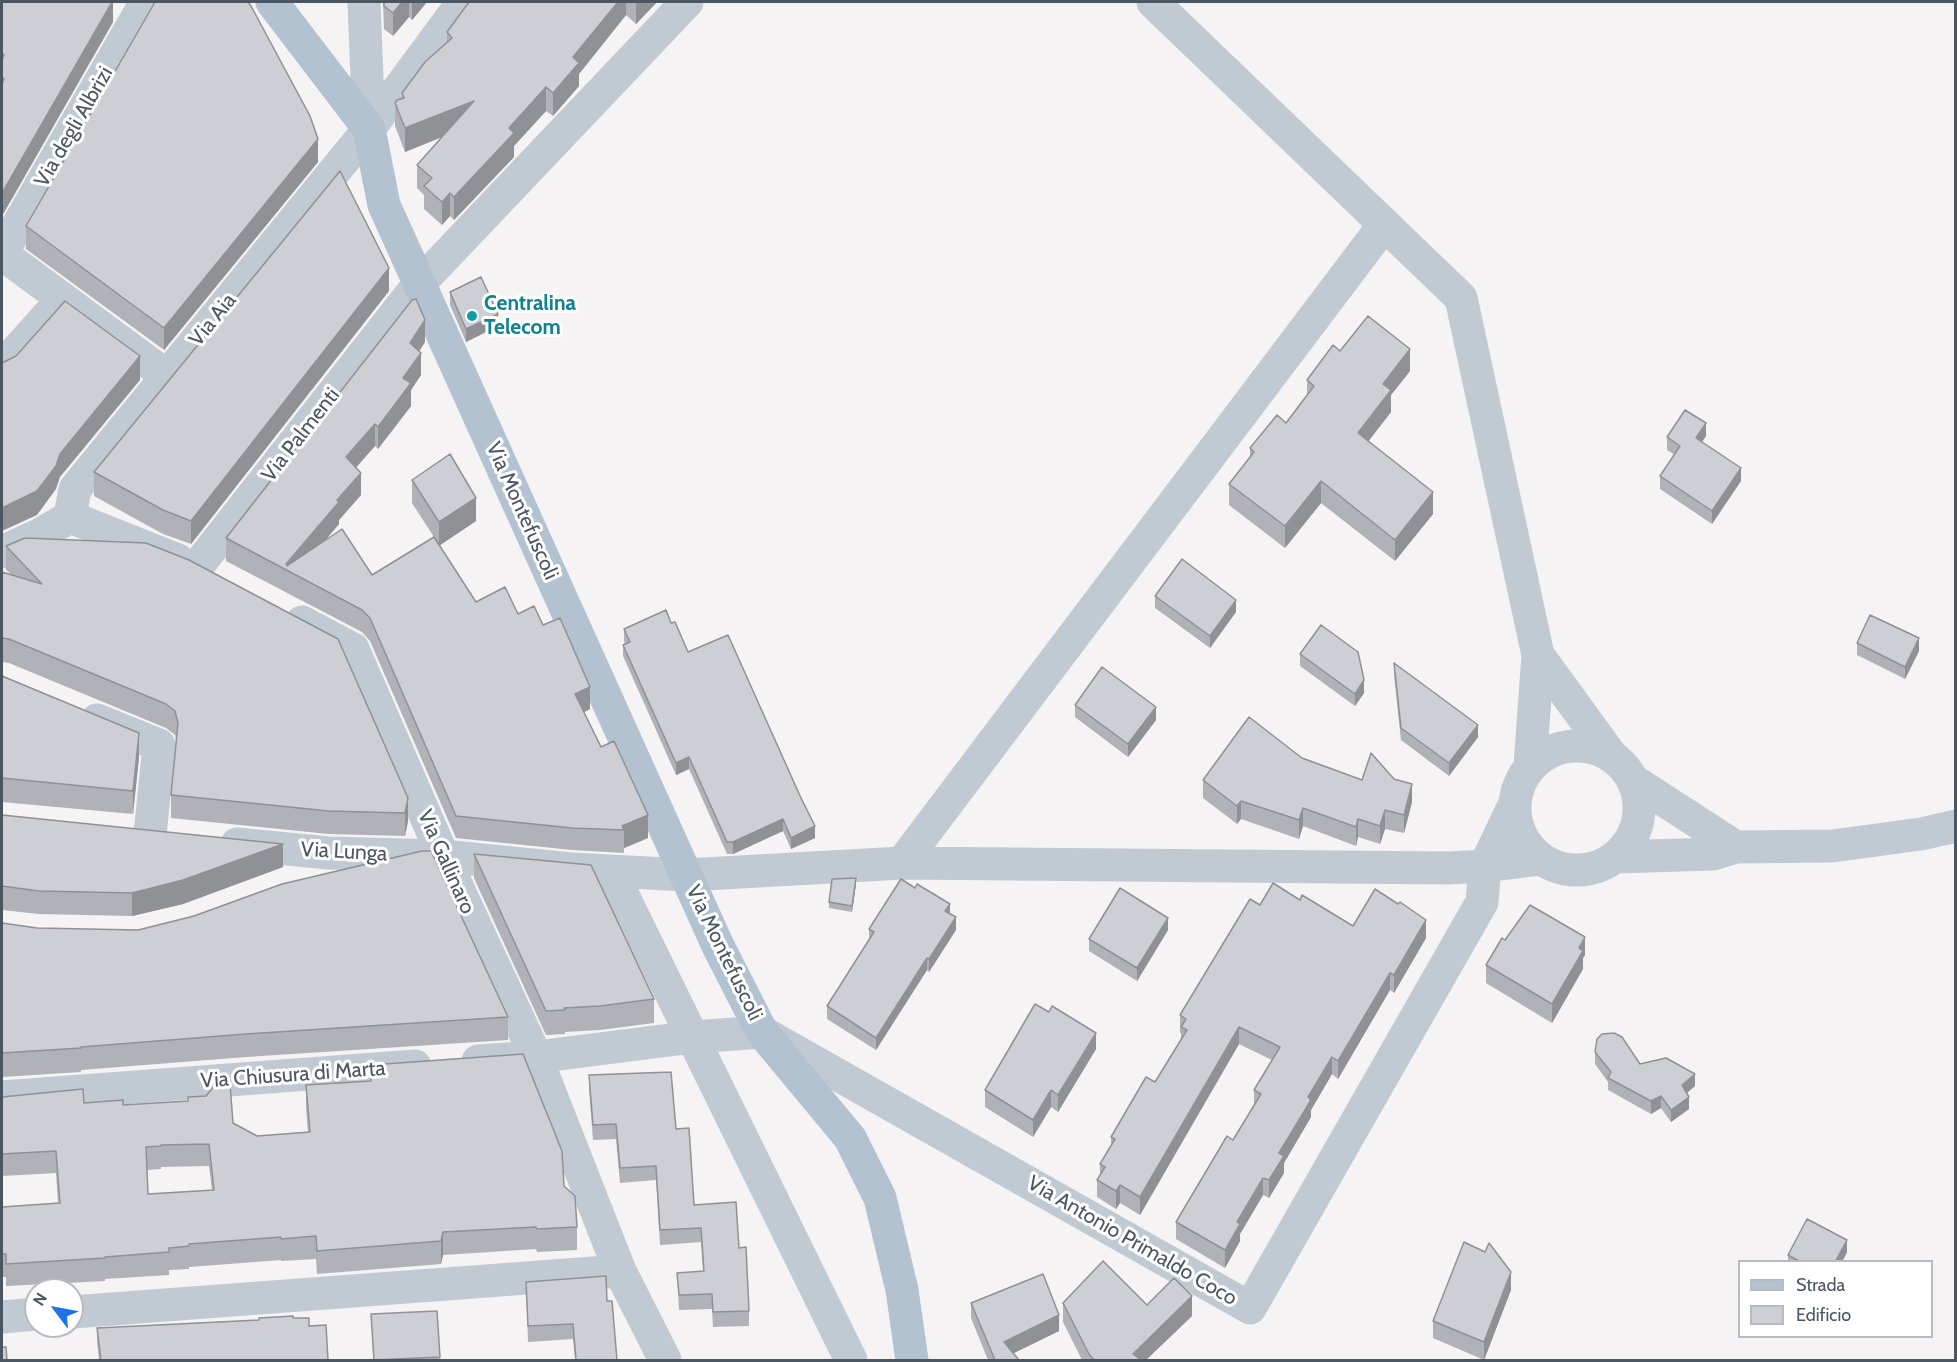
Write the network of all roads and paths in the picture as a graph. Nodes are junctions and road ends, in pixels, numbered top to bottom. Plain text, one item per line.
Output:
1 (146, 2) edge
2 (272, 2) edge
3 (364, 2) edge
4 (463, 2) edge
5 (687, 2) edge
6 (1153, 2) edge
7 (369, 129) junction
8 (1384, 225) junction
9 (2, 253) edge
10 (412, 294) junction
11 (62, 300) junction
12 (2, 367) edge
13 (167, 376) junction
14 (70, 517) junction
15 (2, 552) edge
16 (280, 611) edge
17 (1538, 655) junction
18 (75, 710) edge
19 (1610, 754) junction
20 (1530, 766) junction
21 (1634, 781) junction
22 (1515, 803) junction
23 (1956, 826) edge
24 (116, 832) edge
25 (210, 841) edge
26 (1736, 848) junction
27 (443, 856) junction
28 (1615, 857) junction
29 (1541, 859) junction
30 (902, 863) junction
31 (1485, 866) junction
32 (611, 871) junction
33 (686, 875) junction
34 (304, 881) edge
35 (762, 1032) junction
36 (693, 1037) junction
37 (536, 1057) junction
38 (2, 1097) edge
39 (620, 1271) junction
40 (84, 1311) edge
41 (24, 1315) edge
42 (2, 1317) edge
43 (665, 1360) edge
44 (851, 1360) edge
45 (912, 1360) edge

1 - 9 street, Via degli Albrizi
2 - 7 main road, Via Montefuscoli
3 - 7 street
4 - 7 street, Via Aia
5 - 10 street, Via Palmenti
6 - 8 street
7 - 10 main road, Via Montefuscoli
7 - 13 street, Via Aia
8 - 17 street
8 - 30 street
9 - 11 street
10 - 14 street, Via Palmenti
10 - 33 main road, Via Montefuscoli
11 - 12 street
11 - 13 street
13 - 14 street, Via Aia
14 - 15 street
16 - 27 street, Via Gallinaro
17 - 19 street
17 - 20 street
18 - 24 street
19 - 20 street
19 - 21 street
20 - 22 street
21 - 26 street
21 - 28 street
22 - 29 street
22 - 31 street
23 - 26 street
25 - 27 street, Via Lunga
26 - 28 street
27 - 32 street, Via Lunga
27 - 34 street
27 - 37 street, Via Gallinaro
28 - 29 street
29 - 31 street, Via Lunga
30 - 31 street, Via Lunga
30 - 33 street, Via Lunga
31 - 35 street, Via Antonio Primaldo Coco
32 - 33 street, Via Lunga
32 - 36 street
33 - 35 main road, Via Montefuscoli
35 - 36 street, Via Chiusura di Marta
35 - 45 main road, Via Montefuscoli
36 - 37 street, Via Chiusura di Marta
36 - 44 street
37 - 38 street, Via Chiusura di Marta
37 - 39 street, Via Gallinaro
39 - 40 street
39 - 43 street, Via Gallinaro
41 - 42 street

